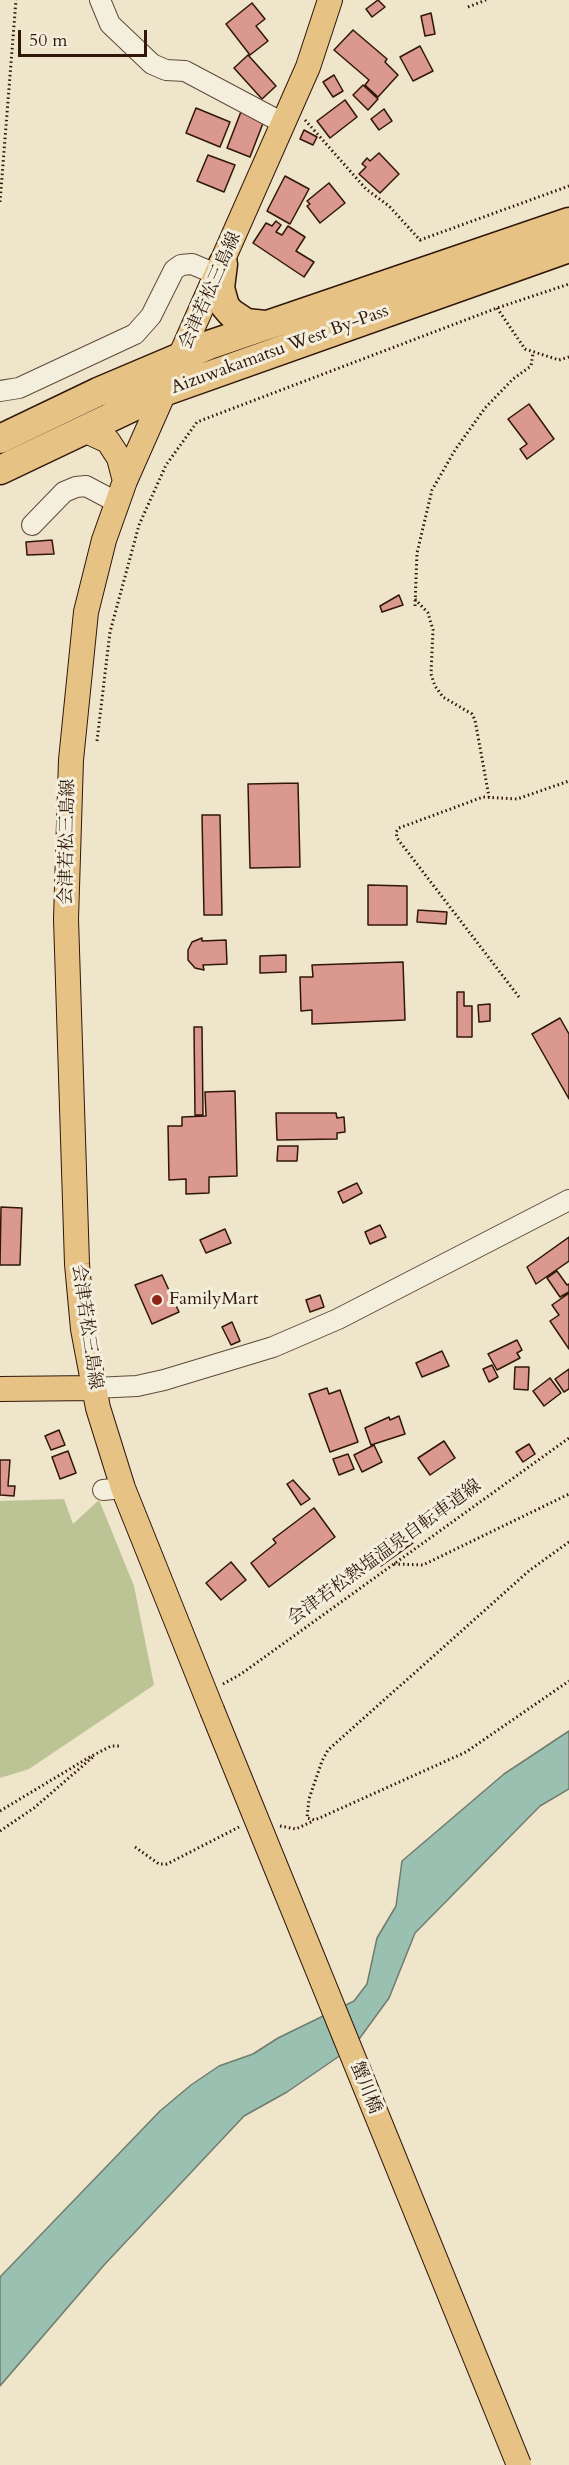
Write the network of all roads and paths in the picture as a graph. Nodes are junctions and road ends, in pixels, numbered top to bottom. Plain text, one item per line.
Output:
1 (16, 0) edge
2 (100, 0) edge
3 (330, 0) edge
4 (486, 0) edge
5 (468, 7) dead end
6 (287, 114) junction
7 (569, 186) edge
8 (0, 202) edge
9 (569, 222) edge
10 (569, 248) edge
11 (220, 270) junction
12 (569, 284) edge
13 (497, 308) junction
14 (265, 325) junction
15 (533, 353) junction
16 (182, 356) junction
17 (569, 357) edge
18 (0, 391) edge
19 (166, 391) junction
20 (84, 430) junction
21 (0, 439) edge
22 (2, 470) edge
23 (122, 492) junction
24 (32, 525) dead end
25 (415, 599) junction
26 (415, 606) dead end
27 (97, 741) dead end
28 (569, 781) edge
29 (489, 798) junction
30 (519, 997) dead end
31 (569, 1200) edge
32 (94, 1388) junction
33 (0, 1389) edge
34 (569, 1438) edge
35 (569, 1494) edge
36 (569, 1542) edge
37 (392, 1563) junction
38 (569, 1681) edge
39 (214, 1699) junction
40 (121, 1746) dead end
41 (100, 1751) junction
42 (0, 1811) edge
43 (315, 1820) junction
44 (272, 1822) dead end
45 (245, 1824) dead end
46 (0, 1831) edge
47 (135, 1847) dead end
48 (519, 2465) edge

1 - 8 path
2 - 6 street
3 - 6 main road, 会津若松三島線
4 - 5 path
6 - 7 path
6 - 11 main road, 会津若松三島線
9 - 14 highway, Aizuwakamatsu West By-Pass
10 - 19 highway, Aizuwakamatsu West By-Pass
11 - 14 highway
11 - 16 main road, 会津若松三島線
11 - 18 street
12 - 13 path
13 - 15 path
13 - 27 path
14 - 16 highway, Aizuwakamatsu West By-Pass
15 - 17 path
15 - 25 path
16 - 19 main road, 会津若松三島線
16 - 21 highway, Aizuwakamatsu West By-Pass
19 - 20 highway, Aizuwakamatsu West By-Pass
19 - 23 main road, 会津若松三島線
20 - 22 highway, Aizuwakamatsu West By-Pass
20 - 23 main road
23 - 24 street
23 - 32 main road, 会津若松三島線
25 - 26 path
25 - 29 path
28 - 29 path
29 - 30 path
31 - 32 street
32 - 33 main road
32 - 39 main road, 会津若松三島線
34 - 37 path, 会津若松熱塩温泉自転車道線
35 - 37 path
36 - 43 path
37 - 39 path, 会津若松熱塩温泉自転車道線
38 - 43 path
39 - 48 main road, 蟹川橋, bridge
40 - 41 path
41 - 42 path
41 - 46 path
43 - 44 path
45 - 47 path

